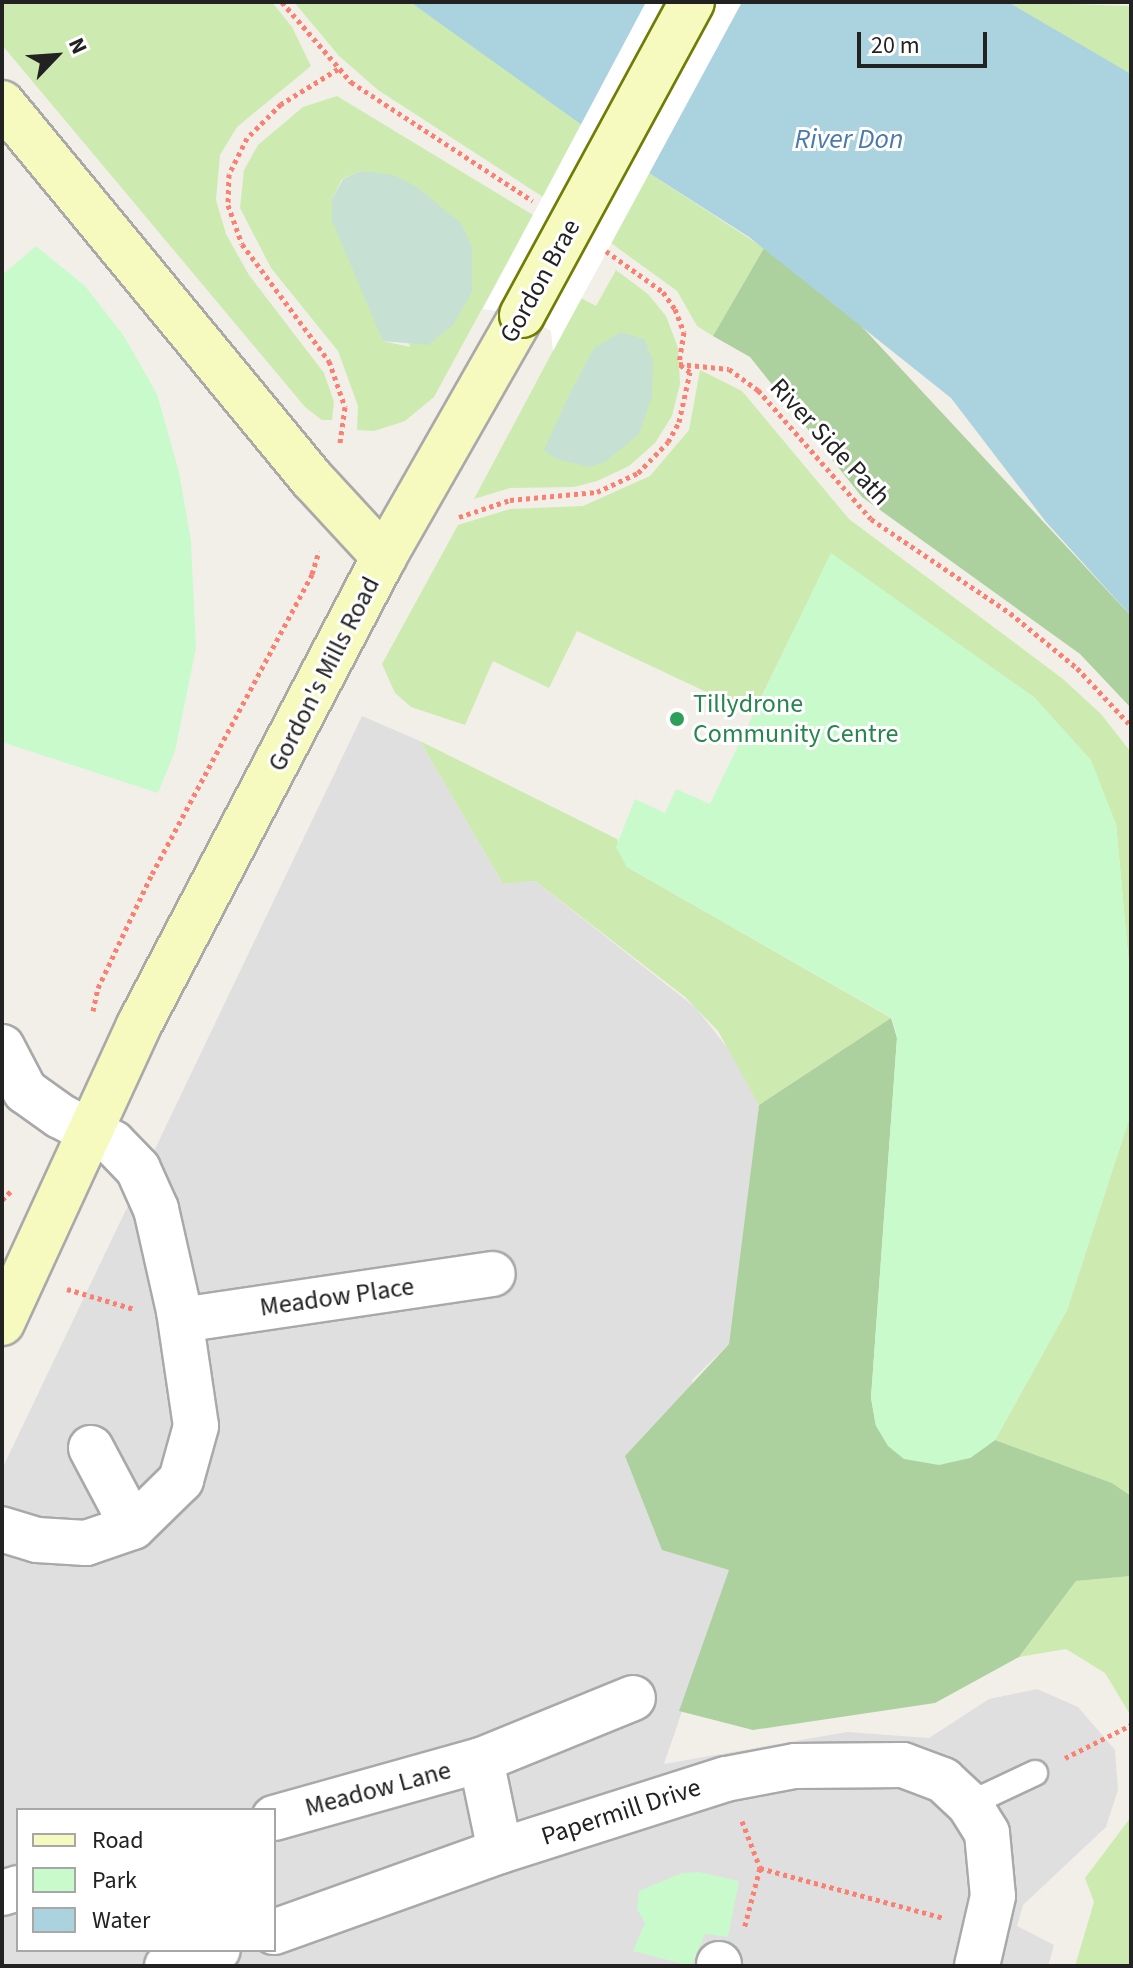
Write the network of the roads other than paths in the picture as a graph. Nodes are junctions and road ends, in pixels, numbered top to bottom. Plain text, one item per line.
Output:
1 (692, 2) edge
2 (2, 103) edge
3 (384, 557) junction
4 (2, 1047) edge
5 (89, 1131) junction
6 (493, 1274) dead end
7 (180, 1316) junction
8 (2, 1323) edge
9 (91, 1448) dead end
10 (133, 1527) junction
11 (2, 1529) edge
12 (633, 1698) dead end
13 (481, 1760) junction
14 (1035, 1773) road end
15 (969, 1804) junction
16 (276, 1817) edge
17 (500, 1851) junction
18 (276, 1931) edge
19 (982, 1948) edge
20 (212, 1952) edge
21 (167, 1966) edge

1 - 3 main road, Gordon Brae, bridge
2 - 3 main road, Gordon's Mills Road
3 - 5 main road, Gordon's Mills Road
4 - 5 street
5 - 7 street
5 - 8 main road, Gordon's Mills Road
6 - 7 street, Meadow Place
7 - 10 street
9 - 10 street
10 - 11 street
12 - 13 street, Meadow Lane
13 - 16 street, Meadow Lane
13 - 17 street, Meadow Lane
14 - 15 lane
15 - 17 street, Papermill Drive
15 - 19 street
17 - 18 street, Papermill Drive
20 - 21 street

